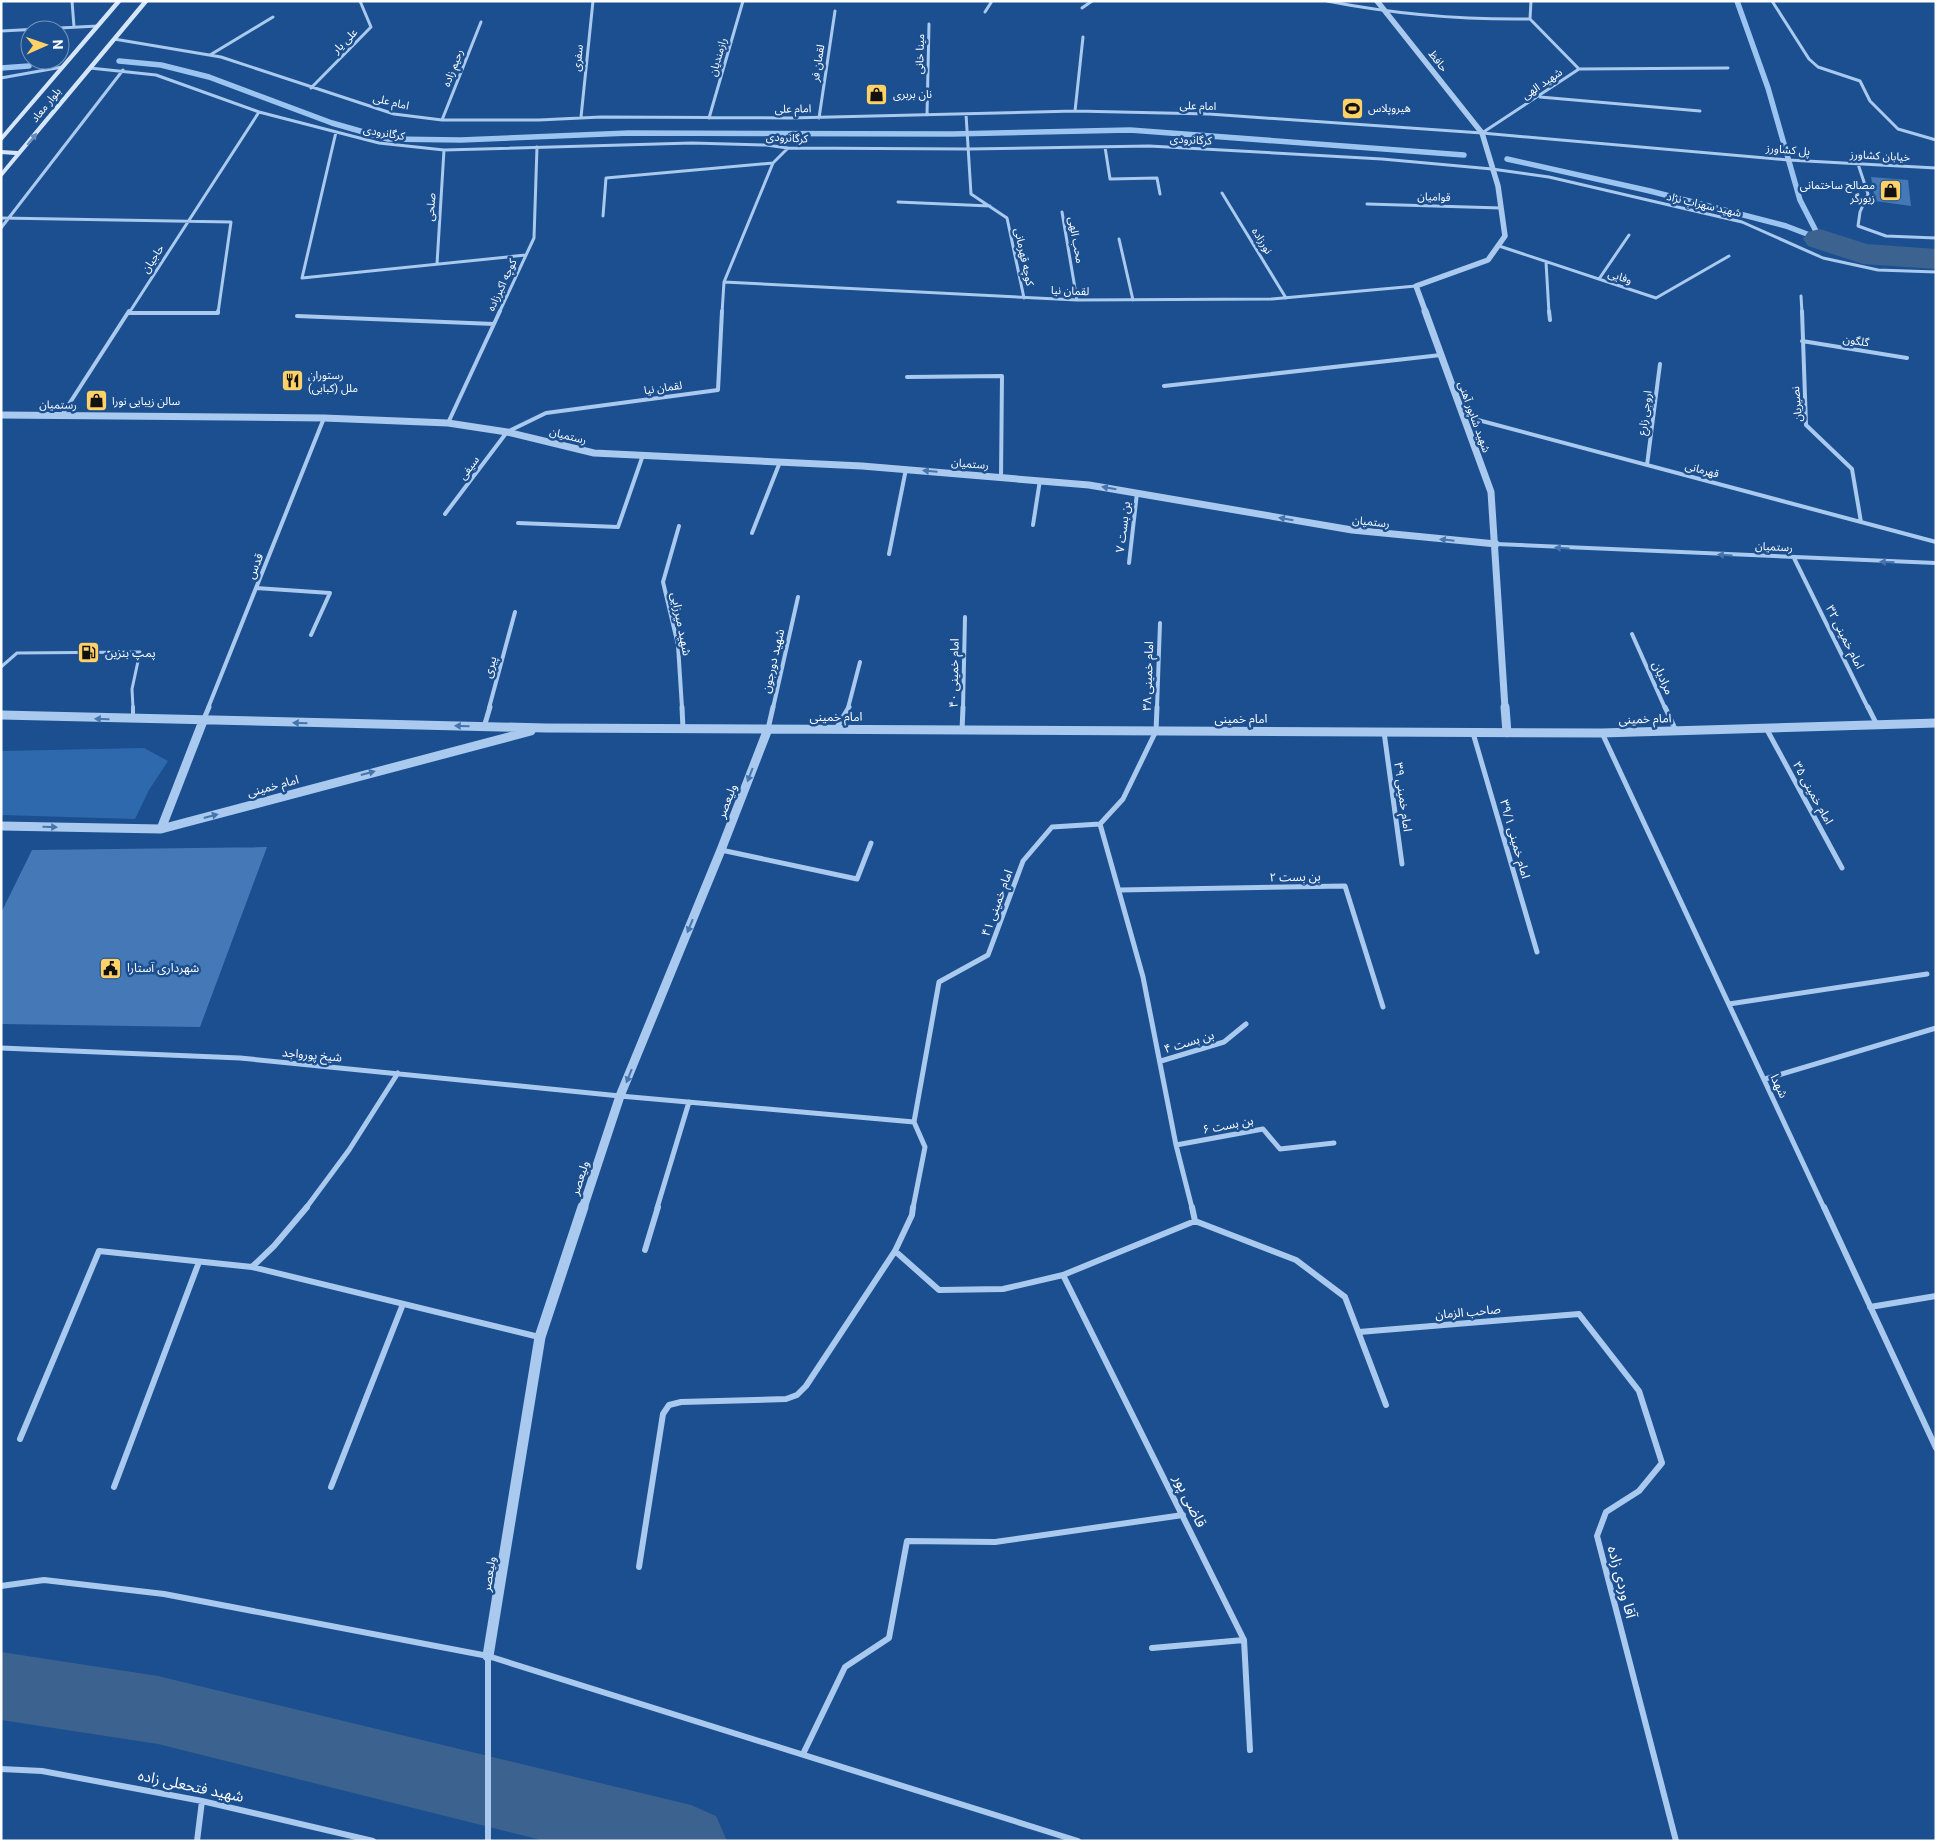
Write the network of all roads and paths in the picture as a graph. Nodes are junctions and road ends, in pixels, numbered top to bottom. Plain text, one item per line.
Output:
1 (72, 1) edge
2 (119, 1) edge
3 (146, 1) edge
4 (360, 1) edge
5 (593, 1) edge
6 (743, 1) edge
7 (992, 1) edge
8 (1092, 1) edge
9 (1327, 1) edge
10 (1377, 1) edge
11 (1532, 1) edge
12 (1772, 1) edge
13 (1082, 8) dead end
14 (835, 11) dead end
15 (984, 12) dead end
16 (1386, 12) junction
17 (273, 17) dead end
18 (1530, 19) junction
19 (481, 22) dead end
20 (930, 24) dead end
21 (98, 26) junction
22 (74, 27) junction
23 (1, 31) edge
24 (1083, 38) dead end
25 (114, 39) junction
26 (209, 55) junction
27 (70, 58) edge
28 (90, 68) junction
29 (1728, 68) dead end
30 (1578, 69) junction
31 (45, 70) edge
32 (59, 70) edge
33 (124, 70) junction
34 (1, 78) edge
35 (311, 88) junction
36 (1539, 97) junction
37 (1075, 111) junction
38 (1700, 111) dead end
39 (259, 112) junction
40 (966, 114) junction
41 (926, 115) junction
42 (581, 117) junction
43 (709, 118) junction
44 (819, 118) junction
45 (442, 120) junction
46 (336, 132) junction
47 (1482, 133) junction
48 (1, 140) edge
49 (1936, 140) edge
50 (537, 147) junction
51 (1105, 147) junction
52 (788, 148) junction
53 (968, 149) junction
54 (444, 150) junction
55 (1, 152) edge
56 (20, 153) junction
57 (1750, 156) joint
58 (1824, 162) joint
59 (773, 163) junction
60 (1858, 164) junction
61 (1936, 168) edge
62 (1492, 169) junction
63 (1, 176) edge
64 (1222, 193) dead end
65 (1160, 194) dead end
66 (898, 202) dead end
67 (1367, 204) dead end
68 (990, 206) junction
69 (1501, 208) junction
70 (1062, 212) dead end
71 (603, 216) dead end
72 (1, 218) edge
73 (9, 218) junction
74 (189, 220) junction
75 (1, 228) edge
76 (1629, 235) dead end
77 (1936, 238) edge
78 (1119, 239) dead end
79 (1498, 246) junction
80 (526, 255) junction
81 (1728, 256) dead end
82 (1546, 262) junction
83 (437, 264) junction
84 (1936, 272) edge
85 (1599, 279) junction
86 (724, 282) junction
87 (1416, 286) junction
88 (1801, 296) dead end
89 (1024, 298) junction
90 (1286, 298) junction
91 (1077, 300) junction
92 (1133, 300) junction
93 (129, 313) junction
94 (298, 316) dead end
95 (1550, 320) dead end
96 (494, 324) junction
97 (1802, 341) junction
98 (1441, 356) junction
99 (1907, 358) dead end
100 (1660, 364) dead end
101 (907, 377) dead end
102 (1164, 386) dead end
103 (1, 415) edge
104 (62, 415) junction
105 (1463, 416) junction
106 (324, 418) junction
107 (448, 423) junction
108 (507, 432) junction
109 (643, 455) junction
110 (780, 462) junction
111 (1647, 465) junction
112 (906, 469) junction
113 (1001, 477) junction
114 (1040, 480) junction
115 (1137, 493) junction
116 (445, 514) dead end
117 (1861, 522) junction
118 (518, 523) dead end
119 (1033, 525) dead end
120 (679, 526) dead end
121 (752, 533) dead end
122 (1936, 542) edge
123 (1496, 544) junction
124 (890, 554) dead end
125 (1794, 558) junction
126 (1129, 563) dead end
127 (1936, 563) edge
128 (256, 588) junction
129 (798, 597) dead end
130 (515, 612) dead end
131 (965, 617) dead end
132 (1160, 623) dead end
133 (1632, 634) dead end
134 (311, 635) dead end
135 (860, 662) dead end
136 (1, 667) edge
137 (1, 715) edge
138 (133, 720) junction
139 (203, 721) junction
140 (1936, 723) edge
141 (1877, 724) junction
142 (484, 727) junction
143 (546, 728) junction
144 (1766, 728) junction
145 (682, 729) junction
146 (768, 729) junction
147 (836, 729) junction
148 (962, 730) junction
149 (1156, 731) junction
150 (1676, 731) junction
151 (1384, 732) junction
152 (1473, 733) junction
153 (1507, 733) junction
154 (1602, 733) junction
155 (1100, 824) junction
156 (1, 826) edge
157 (161, 829) junction
158 (871, 843) dead end
159 (721, 850) junction
160 (1402, 864) dead end
161 (1842, 868) dead end
162 (1119, 890) junction
163 (1537, 952) dead end
164 (1928, 974) dead end
165 (1730, 1004) junction
166 (1382, 1007) dead end
167 (1246, 1024) dead end
168 (1936, 1028) edge
169 (1, 1048) edge
170 (1161, 1061) junction
171 (398, 1073) junction
172 (1765, 1079) junction
173 (620, 1096) junction
174 (689, 1102) junction
175 (914, 1122) junction
176 (1334, 1143) dead end
177 (1176, 1145) junction
178 (1195, 1221) junction
179 (645, 1250) dead end
180 (895, 1251) junction
181 (199, 1262) junction
182 (252, 1267) junction
183 (1063, 1274) junction
184 (1936, 1296) edge
185 (403, 1304) junction
186 (1870, 1307) junction
187 (1579, 1314) joint
188 (1358, 1332) junction
189 (540, 1337) junction
190 (1386, 1405) dead end
191 (20, 1439) dead end
192 (1936, 1448) edge
193 (114, 1487) dead end
194 (331, 1487) dead end
195 (1183, 1515) junction
196 (639, 1567) dead end
197 (1, 1586) edge
198 (1244, 1640) junction
199 (1152, 1648) dead end
200 (488, 1656) junction
201 (1250, 1750) dead end
202 (803, 1754) junction
203 (1, 1769) edge
204 (202, 1801) junction
205 (197, 1841) edge
206 (373, 1841) edge
207 (488, 1841) edge
208 (1078, 1841) edge
209 (1676, 1841) edge

1 - 22 street
2 - 21 main road, بلوار معاد
3 - 25 main road, بلوار معاد
4 - 35 street, علی یار
5 - 42 street, سفری
6 - 43 street, رازمندیان
7 - 15 street
8 - 13 street
9 - 16 street
10 - 16 street, حافظ
11 - 18 street
12 - 49 street
14 - 44 street, لقمان فر
16 - 18 street
16 - 47 street, حافظ
17 - 26 street
18 - 30 street, شهید الهی
19 - 45 street, رحیم زاده
20 - 41 street, مینا خانی
21 - 22 street
21 - 27 main road, بلوار معاد
22 - 23 street
24 - 37 street
25 - 26 street, امام علی
25 - 28 main road, بلوار معاد
26 - 35 street, امام علی
28 - 33 street, کرگانرودی
56 -> 28 main road, بلوار معاد
29 - 30 street
30 - 36 street, شهید الهی
31 - 34 street
32 - 48 main road, بلوار معاد
33 - 39 street, کرگانرودی
33 - 73 street
35 - 45 street, امام علی
36 - 38 street
36 - 47 street, شهید الهی
37 - 40 street, امام علی
37 - 47 street, امام علی
39 - 46 street, کرگانرودی
39 - 74 street, حاجیان
40 - 41 street, امام علی
40 - 53 street
41 - 44 street, امام علی
42 - 43 street, امام علی
42 - 45 street, امام علی
43 - 44 street, امام علی
46 - 54 street, کرگانرودی
46 - 83 street
47 - 57 street, امام علی
47 - 62 street
50 - 52 street, کرگانرودی
50 - 54 street, کرگانرودی
50 - 80 street, کوچه اکبرزاده
51 - 53 street, کرگانرودی
51 - 62 street, کرگانرودی
51 - 65 street
52 - 53 street, کرگانرودی
52 - 59 street, لقمان نیا
53 - 68 street, کوچه قهرمانی
54 - 83 street, صلحی
55 - 56 main road
56 - 63 main road, بلوار معاد
57 - 58 street, پل کشاورز
58 - 60 street, خیابان کشاورز
59 - 71 street
59 - 86 street, لقمان نیا
60 - 61 street, خیابان کشاورز
60 - 77 street
62 - 69 street
62 - 84 street, شهید سهراب نژاد
64 - 90 street, نورزاده
66 - 68 street
67 - 69 street, قوامیان
68 - 89 street, کوچه قهرمانی
69 - 79 street
70 - 91 street, محب الهی
72 - 73 street
73 - 74 street
73 - 75 street
74 - 93 street, حاجیان
74 - 93 street
76 - 85 street
78 - 92 street
79 - 82 street, وفایی
79 - 87 street
80 - 83 street
80 - 96 street, کوچه اکبرزاده
81 - 85 street, وفایی
82 - 85 street, وفایی
82 - 95 street
86 - 89 street, لقمان نیا
86 - 108 street, لقمان نیا
87 - 90 street, لقمان نیا
87 - 98 street, شهید شاپور آهنی
88 - 97 street, نصیریان
89 - 91 street, لقمان نیا
90 - 92 street, لقمان نیا
91 - 92 street, لقمان نیا
93 - 104 street, حاجیان
94 - 96 street
96 - 107 street, کوچه اکبرزاده
97 - 99 street, گلگون
97 - 117 street, نصیریان
98 - 102 street
98 - 105 street, شهید شاپور آهنی
100 - 111 street, اروجی زارع
101 - 113 street
103 - 104 street, رستمیان
104 - 106 street, رستمیان
105 - 111 street, قهرمانی
105 - 123 street, شهید شاپور آهنی
106 - 107 street, رستمیان
106 - 128 street, قدس
107 - 108 street, رستمیان
108 - 109 street, رستمیان
108 - 116 street, سیفی
109 - 110 street, رستمیان
109 - 118 street
110 - 112 street, رستمیان
110 - 121 street
111 - 117 street, قهرمانی
113 -> 112 street, رستمیان
112 - 124 street
113 - 114 street, رستمیان
115 -> 114 street, رستمیان
114 - 119 street
123 -> 115 street, رستمیان
115 - 126 street, بن بست ۷
117 - 122 street, قهرمانی
120 - 145 street, شهید میرزایی
125 -> 123 street, رستمیان
123 - 153 street, شهید شاپور آهنی
127 -> 125 street, رستمیان
125 - 141 street, امام خمینی ۳۲
128 - 134 street
128 - 139 street, قدس
129 - 146 street, شهید دورجون
130 - 142 street, پیری
131 - 148 street, امام خمینی ۴۰
132 - 149 street, امام خمینی ۳۸
133 - 150 street, مرادیان
135 - 147 street
136 - 138 lane
138 -> 137 street, امام خمینی
138 - 139 street, امام خمینی
142 -> 139 street, امام خمینی
139 - 157 street
140 - 141 street, امام خمینی
141 - 144 street, امام خمینی
142 - 143 street, امام خمینی
143 - 145 street, امام خمینی
157 -> 143 street, امام خمینی
144 - 150 street, امام خمینی
144 - 161 street, امام خمینی ۳۵
145 - 146 street, امام خمینی
146 - 147 street, امام خمینی
146 -> 159 street, ولیعصر
147 - 148 street, امام خمینی
148 - 149 street, امام خمینی
149 - 151 street, امام خمینی
149 - 155 street
150 - 154 street, امام خمینی
151 - 152 street, امام خمینی
151 - 160 street, امام خمینی ۳۹
152 - 153 street, امام خمینی
152 - 163 street, امام خمینی ۳۹/۱
153 - 154 street, امام خمینی
154 - 165 street, شهدا
155 - 162 street
155 - 175 street, امام خمینی ۴۱
156 -> 157 street, امام خمینی
158 - 159 street
159 -> 173 street, ولیعصر
162 - 166 street, بن بست ۲
162 - 170 street
164 - 165 street
165 - 172 street, شهدا
167 - 170 street, بن بست ۴
168 - 172 street
169 - 171 street, شیخ پورواجد
170 - 177 street
171 - 173 street, شیخ پورواجد
171 - 182 street
172 - 186 street, شهدا
173 - 174 street, شیخ پورواجد
173 - 189 street, ولیعصر
174 - 175 street, شیخ پورواجد
174 - 179 street
175 - 180 street
176 - 177 street, بن بست ۶
177 - 178 street
178 - 183 street
178 - 188 street
180 - 183 street
180 - 196 street
181 - 182 street
181 - 191 street
181 - 193 street
182 - 185 street
183 - 195 street, قاضی پور
184 - 186 street
185 - 189 street
185 - 194 street
186 - 192 street, شهدا
187 - 188 street, صاحب الزمان
187 - 209 street, آقا وردی زاده
188 - 190 street
189 - 200 street, ولیعصر
195 - 198 street, قاضی پور
195 - 202 street
197 - 200 street
198 - 199 street
198 - 201 street, قاضی پور
200 - 202 street
200 - 207 street
202 - 208 street
203 - 204 street, شهید فتحعلی زاده
204 - 205 street
204 - 206 street, شهید فتحعلی زاده

